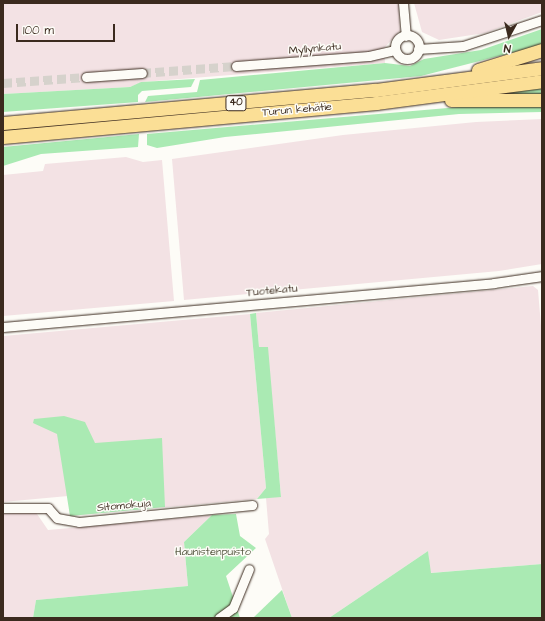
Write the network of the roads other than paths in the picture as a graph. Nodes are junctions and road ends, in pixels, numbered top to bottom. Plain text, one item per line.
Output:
1 (403, 3) edge
2 (542, 20) edge
3 (406, 36) junction
4 (418, 49) junction
5 (396, 50) junction
6 (542, 50) edge
7 (236, 66) tunnel mouth
8 (542, 68) edge
9 (142, 73) tunnel mouth
10 (86, 77) tunnel mouth
11 (443, 82) junction
12 (542, 82) edge
13 (421, 98) junction
14 (542, 100) edge
15 (3, 120) edge
16 (29, 121) junction
17 (3, 123) edge
18 (5, 137) edge
19 (542, 276) edge
20 (542, 279) edge
21 (3, 327) edge
22 (252, 505) dead end
23 (3, 508) edge
24 (249, 569) dead end
25 (219, 618) edge

1 - 3 street
2 - 4 street
3 - 4 street
3 - 5 street
4 - 5 street
5 - 7 street, Myllynkatu
6 - 11 highway
8 - 11 highway, Turun kehätie / 40
9 - 10 street
11 - 16 highway, Turun kehätie / 40
12 - 13 highway, Turun kehätie / 40
13 - 14 highway
13 - 18 highway, Turun kehätie / 40
15 - 16 highway
16 - 17 highway, Turun kehätie / 40
19 - 20 street
19 - 21 street, Tuotekatu
22 - 23 street, Sitomokuja
24 - 25 street

